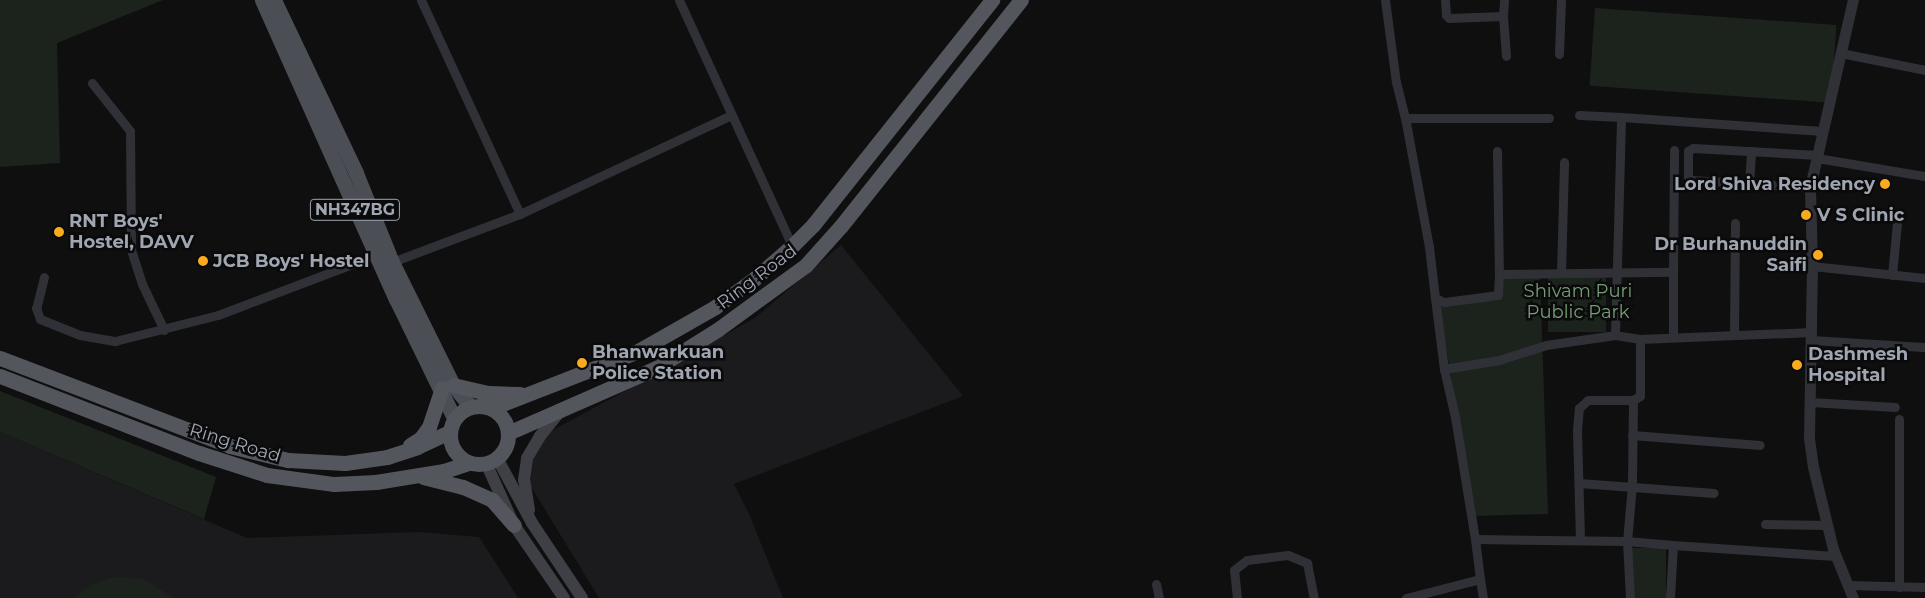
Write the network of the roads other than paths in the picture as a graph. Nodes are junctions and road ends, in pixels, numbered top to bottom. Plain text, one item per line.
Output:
1 (262, 0) edge
2 (274, 0) edge
3 (421, 0) edge
4 (679, 0) edge
5 (992, 0) edge
6 (1021, 0) edge
7 (1385, 0) edge
8 (1445, 0) edge
9 (1504, 0) edge
10 (1561, 0) edge
11 (1853, 0) edge
12 (1504, 16) junction
13 (1841, 53) junction
14 (1559, 54) dead end
15 (1506, 56) dead end
16 (1925, 70) edge
17 (92, 83) dead end
18 (731, 115) junction
19 (1579, 116) dead end
20 (1621, 117) junction
21 (1404, 118) junction
22 (1549, 118) dead end
23 (1823, 131) junction
24 (1674, 150) dead end
25 (1498, 151) dead end
26 (1751, 151) junction
27 (1817, 156) junction
28 (1564, 162) dead end
29 (1925, 176) edge
30 (1749, 183) junction
31 (1810, 186) junction
32 (520, 214) junction
33 (1735, 223) dead end
34 (1897, 223) dead end
35 (792, 246) junction
36 (376, 255) junction
37 (392, 262) junction
38 (1812, 266) junction
39 (1617, 271) junction
40 (1561, 272) junction
41 (1672, 272) junction
42 (1499, 274) junction
43 (1892, 275) junction
44 (44, 276) dead end
45 (1925, 278) edge
46 (1435, 298) junction
47 (164, 330) junction
48 (1615, 335) junction
49 (1734, 335) junction
50 (1812, 336) junction
51 (1673, 337) junction
52 (1640, 338) junction
53 (1923, 347) dead end
54 (0, 358) edge
55 (1444, 368) junction
56 (0, 376) edge
57 (447, 387) junction
58 (532, 393) junction
59 (1633, 400) junction
60 (1810, 402) junction
61 (470, 406) junction
62 (1895, 407) dead end
63 (492, 408) junction
64 (560, 411) junction
65 (454, 418) junction
66 (1899, 419) dead end
67 (449, 432) junction
68 (508, 434) junction
69 (1632, 435) junction
70 (1760, 445) dead end
71 (288, 460) junction
72 (491, 461) junction
73 (469, 463) junction
74 (416, 476) junction
75 (1579, 483) junction
76 (1632, 485) junction
77 (1714, 493) dead end
78 (532, 523) junction
79 (1765, 524) dead end
80 (514, 525) junction
81 (1827, 525) junction
82 (1475, 539) junction
83 (1580, 539) junction
84 (1627, 541) junction
85 (1673, 544) junction
86 (1836, 556) junction
87 (1480, 579) junction
88 (1156, 584) dead end
89 (1848, 585) junction
90 (1925, 586) edge
91 (1899, 587) junction
92 (564, 598) edge
93 (582, 598) edge
94 (1159, 598) edge
95 (1237, 598) edge
96 (1314, 598) edge
97 (1406, 598) edge
98 (1483, 598) edge
99 (1630, 598) edge
100 (1670, 598) edge
101 (1853, 598) edge

1 - 36 main road, NH347BG
2 - 37 main road, NH347BG
3 - 32 street
4 - 18 street
5 - 35 highway, Ring Road
6 - 64 highway, Ring Road
7 - 21 street
8 - 12 street
9 - 12 street
10 - 14 street
11 - 13 street
12 - 15 street
13 - 16 street
13 - 23 street
17 - 47 street
18 - 32 street
18 - 35 street
19 - 20 street
20 - 23 street
20 - 39 street
21 - 22 street
21 - 46 street
23 - 27 street
24 - 41 street
25 - 42 street
26 - 27 street
26 - 30 street
26 - 30 street
27 - 29 street
27 - 31 street
28 - 40 street
30 - 31 street
31 - 38 street
32 - 37 street
33 - 49 street
34 - 43 street
35 - 58 highway, Ring Road
36 - 47 street
36 - 57 main road, NH347BG
37 - 57 main road, NH347BG
38 - 43 street
38 - 50 street
39 - 40 street
39 - 41 street
39 - 48 street
40 - 42 street
41 - 51 street
42 - 46 street
43 - 45 street
44 - 47 street
46 - 55 street
48 - 52 street
48 - 55 street
49 - 50 street
49 - 51 street
50 - 53 street
50 - 60 street
51 - 52 street
52 - 59 street
54 - 71 highway, Ring Road
55 - 82 street
56 - 74 highway, Ring Road
57 - 58 highway
57 - 61 main road, NH347BG
57 - 65 main road, NH347BG
57 - 71 highway
58 - 63 highway, Ring Road
59 - 69 street
59 - 75 street
60 - 62 street
60 - 81 street
61 - 63 highway
61 - 65 highway
63 - 68 highway
64 - 68 highway, Ring Road
64 - 78 main road
65 - 67 highway
66 - 91 street
67 - 71 highway, Ring Road
67 - 73 highway
68 - 72 highway
69 - 70 street
69 - 76 street
72 - 73 highway
72 - 78 main road
72 - 80 main road
73 - 74 highway, Ring Road
74 - 80 highway
75 - 76 street
75 - 83 street
76 - 77 street
76 - 84 street
78 - 93 main road
79 - 81 street
80 - 92 main road
81 - 86 street
82 - 83 street
82 - 87 street
83 - 84 street
84 - 85 street
84 - 99 street
85 - 86 street
85 - 100 street
86 - 89 street
87 - 97 street
87 - 98 street
88 - 94 street
89 - 91 street
89 - 101 street
90 - 91 street
95 - 96 street

